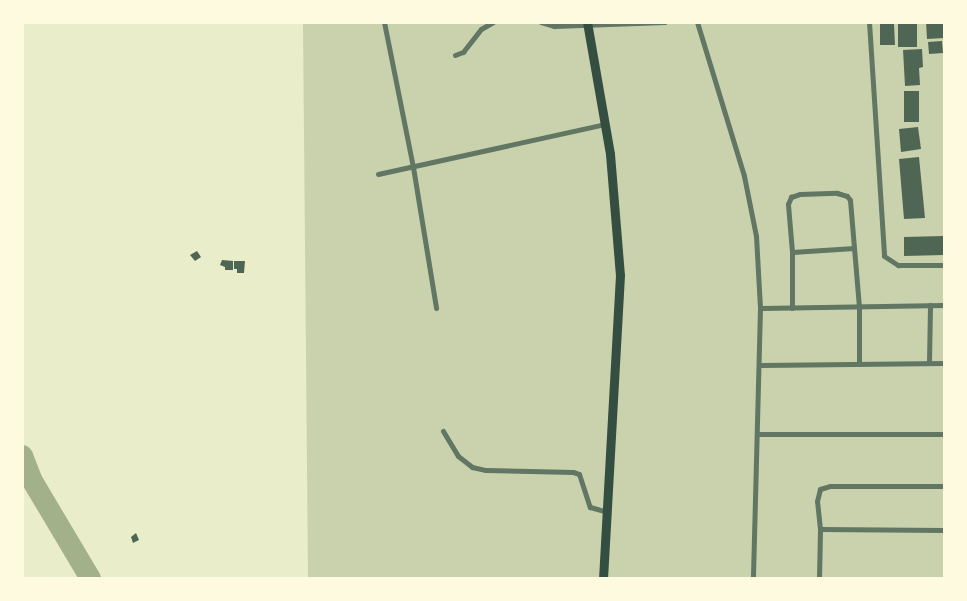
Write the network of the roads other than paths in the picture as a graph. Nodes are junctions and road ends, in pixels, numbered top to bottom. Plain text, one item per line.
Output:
1 (384, 22) edge
2 (493, 22) edge
3 (541, 22) edge
4 (665, 22) edge
5 (697, 22) edge
6 (869, 22) edge
7 (588, 24) edge
8 (456, 55) dead end
9 (605, 124) junction
10 (413, 167) junction
11 (378, 174) dead end
12 (854, 248) junction
13 (792, 252) junction
14 (944, 265) edge
15 (930, 305) junction
16 (944, 305) edge
17 (859, 307) junction
18 (436, 308) dead end
19 (760, 308) junction
20 (792, 308) junction
21 (944, 362) edge
22 (929, 363) junction
23 (859, 364) junction
24 (759, 365) junction
25 (443, 430) dead end
26 (758, 434) junction
27 (944, 434) edge
28 (944, 486) edge
29 (607, 512) junction
30 (820, 529) junction
31 (944, 530) edge
32 (603, 578) edge
33 (753, 578) edge
34 (820, 578) edge

1 - 10 street
2 - 8 street
3 - 7 street
4 - 7 street
5 - 19 street
6 - 14 street
7 - 9 main road
9 - 10 street
9 - 29 main road
10 - 11 street
10 - 18 street
12 - 13 street
12 - 13 street
12 - 17 street
13 - 20 street
15 - 16 street
15 - 17 street
15 - 22 street
17 - 20 street
17 - 23 street
19 - 20 street
19 - 24 street
21 - 22 street
22 - 23 street
23 - 24 street
24 - 26 street
25 - 29 street
26 - 27 street
26 - 33 street
28 - 30 street
29 - 32 main road
30 - 31 street
30 - 34 street

